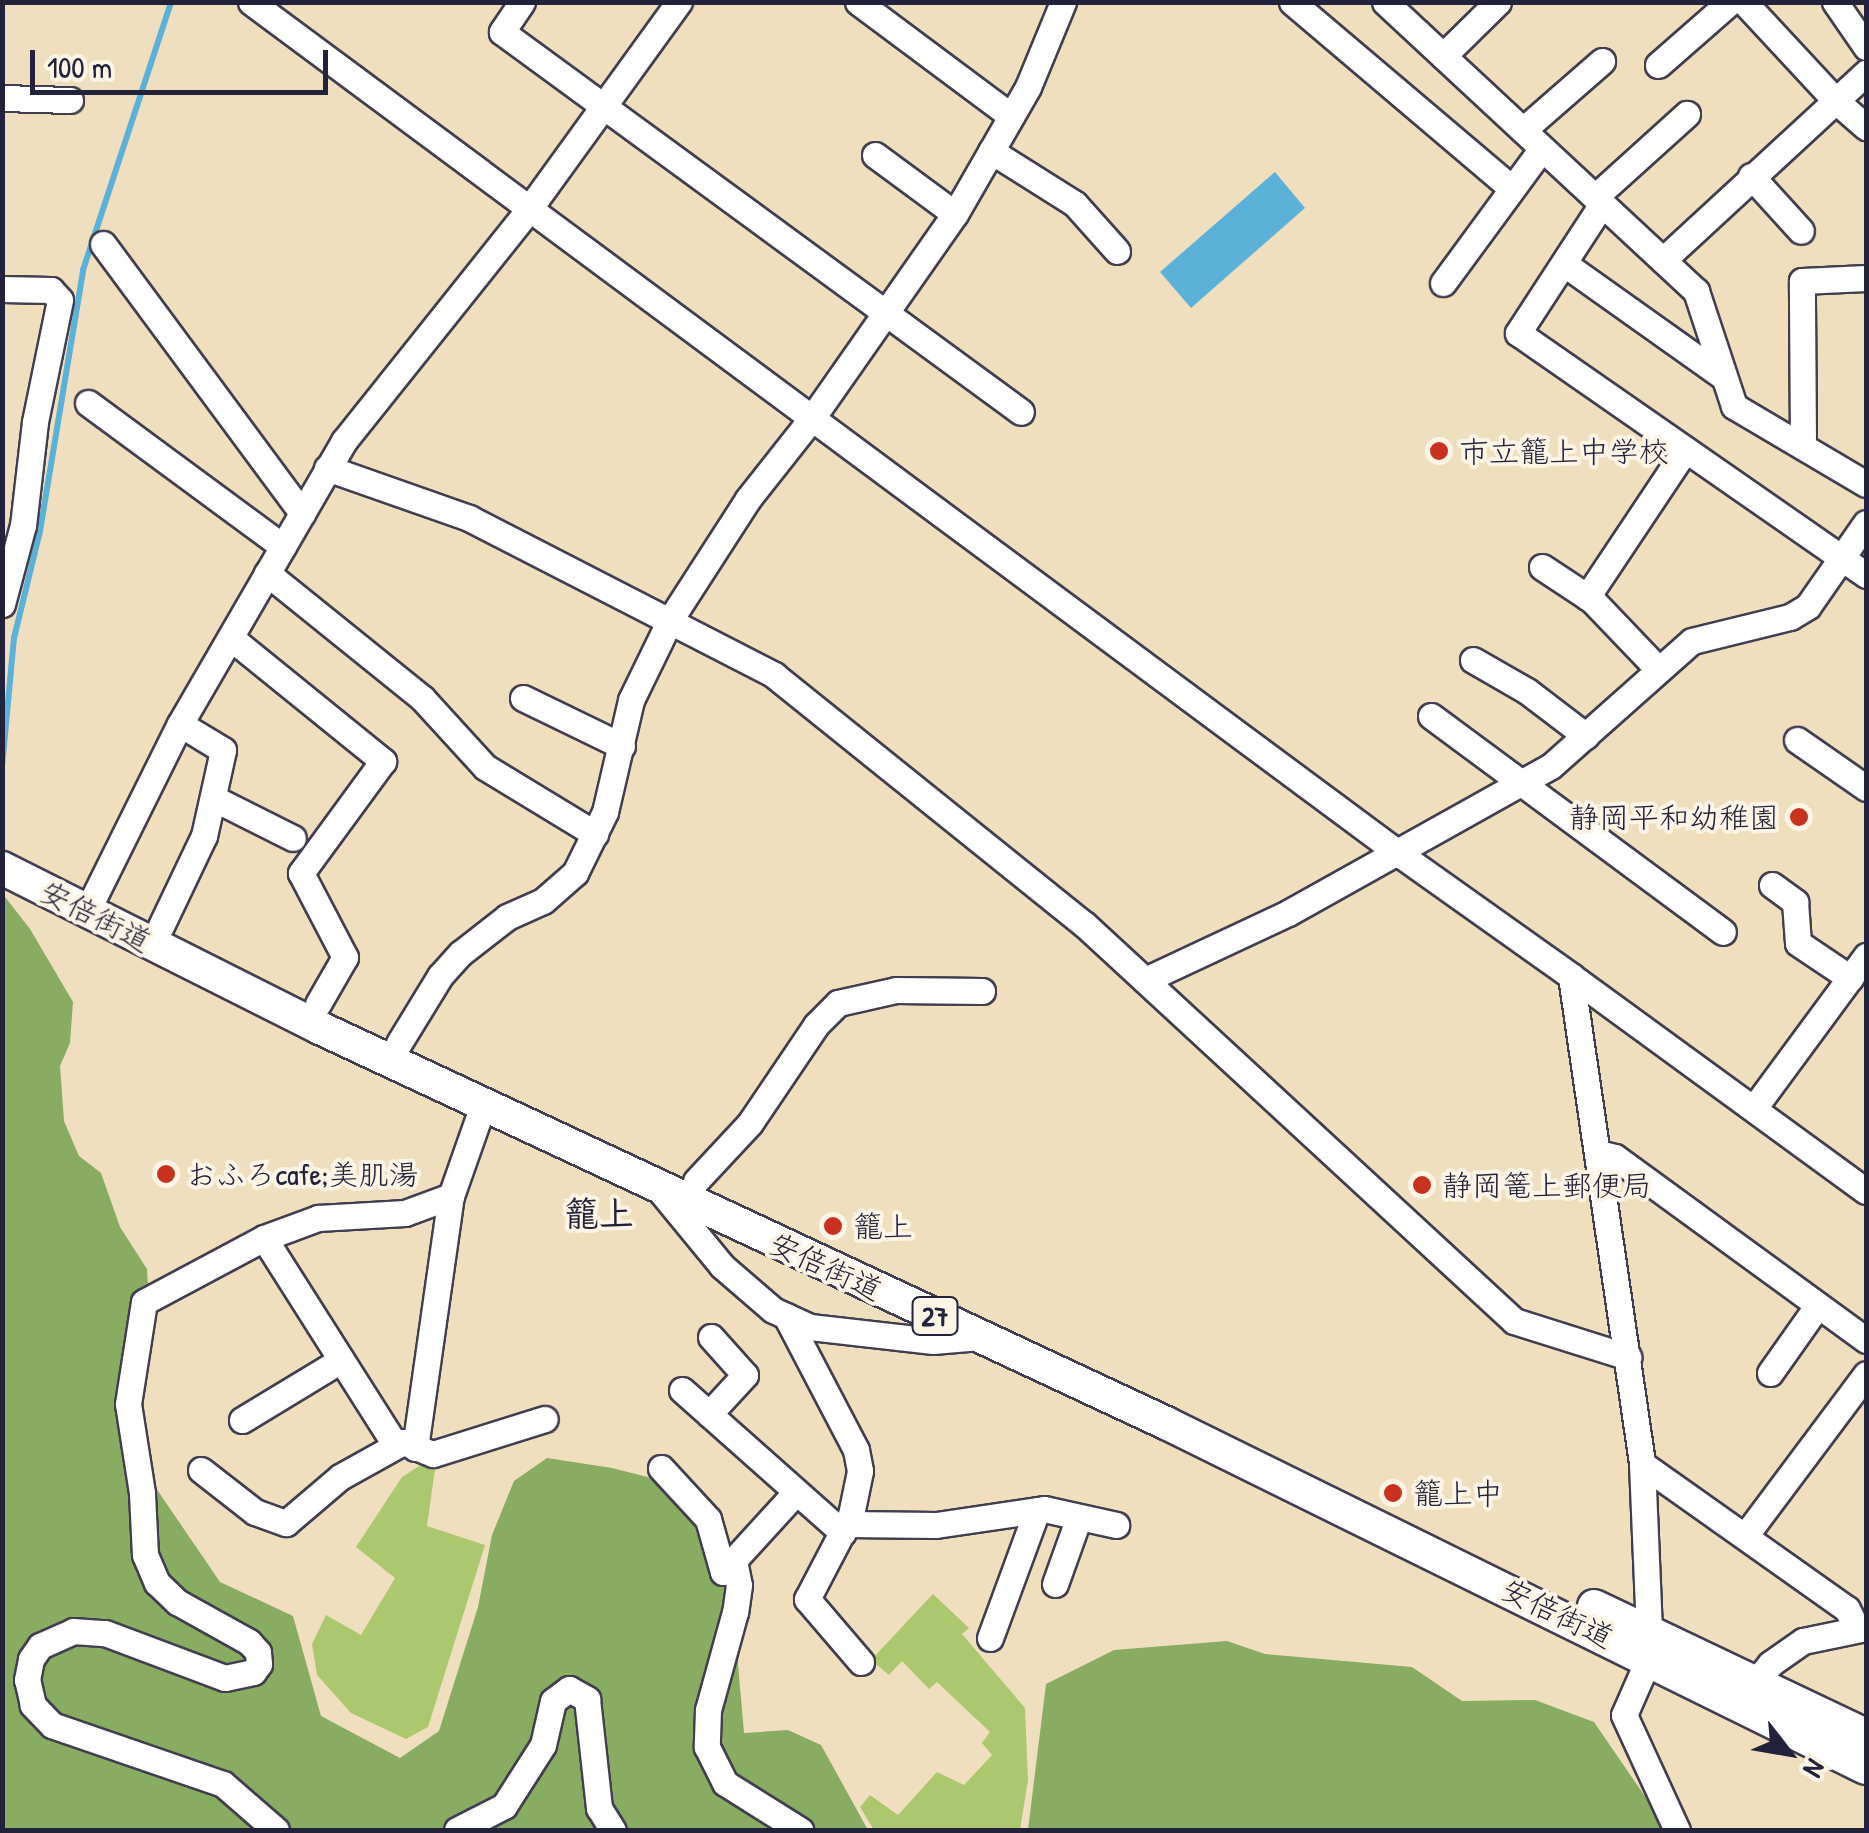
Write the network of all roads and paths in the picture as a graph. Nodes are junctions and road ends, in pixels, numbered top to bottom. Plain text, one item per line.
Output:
1 (251, 2) edge
2 (522, 2) edge
3 (680, 2) edge
4 (858, 2) edge
5 (1063, 2) edge
6 (1292, 2) edge
7 (1385, 2) edge
8 (1498, 2) edge
9 (1730, 2) edge
10 (1744, 2) edge
11 (1834, 2) edge
12 (1866, 47) edge
13 (1443, 56) junction
14 (1602, 61) dead end
15 (1658, 66) dead end
16 (1866, 73) edge
17 (2, 98) edge
18 (70, 100) dead end
19 (1836, 101) junction
20 (604, 108) junction
21 (1687, 114) dead end
22 (1011, 116) junction
23 (1866, 126) edge
24 (1533, 139) junction
25 (991, 152) junction
26 (875, 155) dead end
27 (1751, 176) junction
28 (1511, 188) junction
29 (1599, 200) junction
30 (529, 209) junction
31 (955, 214) junction
32 (1801, 231) dead end
33 (103, 244) dead end
34 (1117, 251) dead end
35 (1664, 260) junction
36 (1566, 265) junction
37 (1866, 278) edge
38 (1443, 284) dead end
39 (2, 289) edge
40 (886, 314) junction
41 (1722, 376) junction
42 (88, 404) dead end
43 (1021, 412) dead end
44 (812, 418) junction
45 (1803, 443) junction
46 (1684, 450) junction
47 (328, 468) junction
48 (1866, 484) edge
49 (302, 513) junction
50 (1866, 522) edge
51 (283, 546) junction
52 (1841, 559) junction
53 (1542, 567) dead end
54 (267, 573) junction
55 (1866, 576) edge
56 (1586, 596) junction
57 (2, 604) edge
58 (670, 620) junction
59 (232, 638) junction
60 (1473, 660) dead end
61 (1658, 669) junction
62 (523, 698) dead end
63 (1432, 716) dead end
64 (180, 724) junction
65 (1586, 736) junction
66 (1797, 740) dead end
67 (622, 746) junction
68 (1525, 781) junction
69 (1866, 788) edge
70 (215, 799) junction
71 (595, 834) junction
72 (293, 838) dead end
73 (2, 844) edge
74 (1398, 852) junction
75 (2, 868) edge
76 (1772, 884) dead end
77 (92, 902) junction
78 (161, 926) junction
79 (1723, 932) dead end
80 (1866, 956) edge
81 (1572, 976) junction
82 (1850, 978) junction
83 (1145, 980) junction
84 (982, 991) dead end
85 (318, 1004) junction
86 (399, 1043) junction
87 (482, 1105) junction
88 (1754, 1108) junction
89 (1598, 1153) junction
90 (696, 1181) junction
91 (657, 1187) junction
92 (1866, 1191) edge
93 (451, 1196) junction
94 (264, 1238) junction
95 (1818, 1305) junction
96 (786, 1316) junction
97 (711, 1337) dead end
98 (980, 1337) junction
99 (1866, 1340) edge
100 (1628, 1357) junction
101 (342, 1360) junction
102 (1770, 1372) dead end
103 (1866, 1374) edge
104 (682, 1390) dead end
105 (709, 1414) junction
106 (545, 1419) dead end
107 (242, 1420) dead end
108 (405, 1447) junction
109 (1642, 1464) junction
110 (661, 1468) dead end
111 (201, 1470) dead end
112 (796, 1492) junction
113 (1037, 1510) junction
114 (1079, 1517) junction
115 (1116, 1524) dead end
116 (845, 1529) junction
117 (1745, 1536) junction
118 (734, 1560) junction
119 (1055, 1584) dead end
120 (1862, 1629) edge
121 (990, 1638) dead end
122 (1649, 1645) junction
123 (861, 1662) dead end
124 (1746, 1693) junction
125 (1866, 1735) edge
126 (1866, 1768) edge
127 (276, 1830) edge
128 (458, 1830) edge
129 (613, 1830) edge
130 (800, 1830) edge
131 (1678, 1830) edge

1 - 30 street
2 - 20 street
3 - 20 street
4 - 22 street
5 - 22 street
6 - 28 street
7 - 13 street
8 - 13 street
9 - 15 street
10 - 19 street
11 - 12 street
13 - 24 street
14 - 24 street
16 - 19 street
17 - 18 street
19 - 23 street
19 - 27 street
20 - 30 street
20 - 40 street
21 - 29 street
22 - 25 street
24 - 28 street
24 - 29 street
25 - 31 street
25 - 34 street
26 - 31 street
27 - 32 street
27 - 35 street
28 - 38 street
29 - 35 street
29 - 36 street
30 - 44 street
30 - 47 street
31 - 40 street
33 - 49 street
35 - 41 street
36 - 41 street
36 - 46 street
37 - 45 street
39 - 57 street
40 - 43 street
40 - 44 street
41 - 45 street
42 - 51 street
44 - 58 street
44 - 74 street
45 - 48 street
46 - 52 street
46 - 56 street
47 - 49 street
47 - 58 street
49 - 51 street
50 - 52 street
51 - 54 street
52 - 55 street
52 - 61 street
53 - 56 street
54 - 59 street
54 - 71 street
56 - 61 street
58 - 67 street
58 - 83 street
59 - 64 street
59 - 85 street
60 - 65 street
61 - 65 street
62 - 67 street
63 - 68 street
64 - 70 street
64 - 77 street
65 - 68 street
66 - 69 street
67 - 71 street
68 - 74 street
68 - 79 street
70 - 72 street
70 - 78 street
71 - 86 street
73 - 77 main road, 安倍街道 / 27
74 - 81 street
74 - 83 street
75 - 77 main road, 安倍街道 / 27
76 - 82 street
77 - 78 main road, 安倍街道 / 27
77 - 87 main road, 安倍街道 / 27
78 - 85 main road, 安倍街道 / 27
80 - 82 street
81 - 88 street
81 - 89 street
82 - 88 street
83 - 100 street
84 - 90 street
85 - 86 main road, 安倍街道 / 27
86 - 90 main road, 安倍街道 / 27
87 - 91 main road, 安倍街道 / 27
87 - 93 street
88 - 92 street
89 - 95 street
89 - 100 street
90 - 122 main road, 安倍街道 / 27
91 - 96 street
91 - 98 main road, 安倍街道 / 27
93 - 94 street
93 - 108 street
94 - 101 street
94 - 127 street
95 - 99 street
95 - 102 street
96 - 98 street
96 - 116 street
97 - 105 street
98 - 122 main road, 安倍街道 / 27
100 - 109 street
101 - 107 street
101 - 108 street
103 - 117 street
104 - 105 street
105 - 112 street
106 - 108 street
108 - 111 street
109 - 117 street
109 - 122 street
110 - 118 street
112 - 116 street
112 - 118 street
113 - 114 street
113 - 116 street
113 - 121 street
114 - 115 street
114 - 119 street
116 - 123 street
117 - 120 street
118 - 130 street
120 - 124 street
122 - 124 main road, 安倍街道 / 27
122 - 131 street
124 - 125 main road, 安倍街道 / 27
124 - 126 main road, 安倍街道 / 27
128 - 129 street

